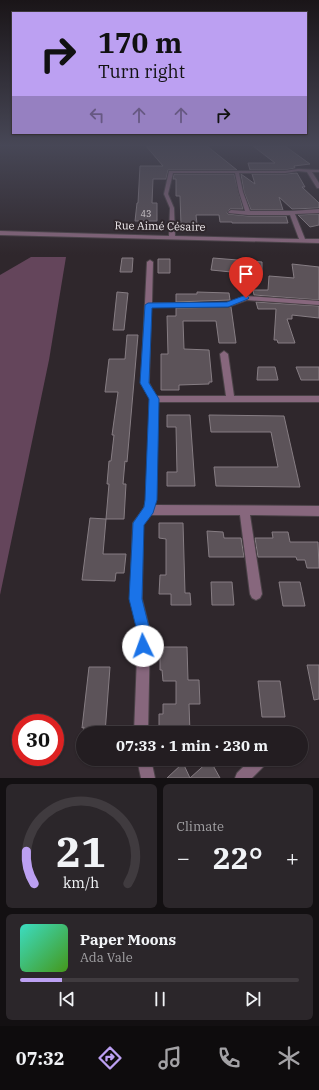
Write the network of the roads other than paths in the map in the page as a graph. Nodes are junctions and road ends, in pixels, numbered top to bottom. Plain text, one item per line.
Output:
1 (169, 182) edge
2 (239, 182) edge
3 (319, 210) edge
4 (231, 212) dead end
5 (248, 213) junction
6 (292, 213) junction
7 (0, 233) edge
8 (172, 236) junction
9 (302, 239) junction
10 (319, 241) edge
11 (150, 262) dead end
12 (319, 303) edge
13 (148, 305) junction
14 (224, 354) dead end
15 (154, 399) junction
16 (230, 399) junction
17 (319, 399) edge
18 (149, 510) junction
19 (244, 510) junction
20 (319, 511) edge
21 (256, 594) dead end
22 (141, 726) edge
23 (145, 766) edge
24 (254, 766) edge
25 (148, 778) edge
26 (242, 778) edge

1 - 8 street
2 - 5 street
3 - 6 street
4 - 5 street
5 - 6 street
6 - 9 street
7 - 8 street, Rue Aimé Césaire
8 - 9 street, Rue Aimé Césaire
9 - 10 street, Rue Aimé Césaire
11 - 13 street
12 - 13 street
13 - 15 street
14 - 16 street
15 - 16 street
15 - 18 street
16 - 17 street
18 - 19 street
18 - 22 street
19 - 20 street
19 - 21 street
23 - 25 street
24 - 26 street

